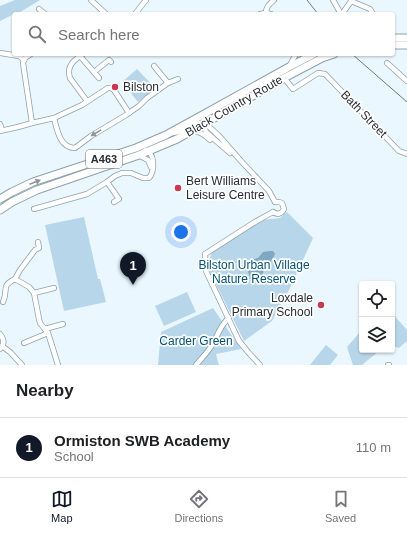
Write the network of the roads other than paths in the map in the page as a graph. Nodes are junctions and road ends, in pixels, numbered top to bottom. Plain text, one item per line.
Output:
1 (146, 0) edge
2 (274, 0) edge
3 (333, 0) edge
4 (352, 0) edge
5 (93, 1) edge
6 (39, 8) dead end
7 (43, 12) edge
8 (104, 12) edge
9 (137, 12) edge
10 (268, 12) edge
11 (340, 12) edge
12 (343, 12) edge
13 (372, 12) edge
14 (395, 38) edge
15 (407, 38) edge
16 (395, 45) edge
17 (407, 45) edge
18 (0, 53) edge
19 (12, 55) edge
20 (19, 56) edge
21 (28, 56) edge
22 (81, 56) edge
23 (83, 56) edge
24 (295, 56) edge
25 (308, 56) edge
26 (330, 56) edge
27 (24, 60) junction
28 (111, 62) dead end
29 (387, 62) dead end
30 (154, 66) dead end
31 (289, 67) junction
32 (94, 72) junction
33 (99, 78) dead end
34 (284, 78) junction
35 (178, 79) dead end
36 (407, 81) edge
37 (168, 83) junction
38 (87, 102) junction
39 (129, 113) junction
40 (206, 113) junction
41 (54, 118) junction
42 (32, 123) junction
43 (205, 123) junction
44 (0, 124) edge
45 (1, 130) edge
46 (191, 131) junction
47 (170, 133) junction
48 (149, 151) junction
49 (128, 152) junction
50 (407, 154) edge
51 (139, 156) junction
52 (241, 162) junction
53 (152, 170) junction
54 (107, 182) junction
55 (0, 200) edge
56 (114, 202) dead end
57 (275, 202) junction
58 (34, 209) dead end
59 (0, 210) edge
60 (273, 212) junction
61 (38, 242) dead end
62 (15, 279) junction
63 (54, 288) dead end
64 (34, 293) junction
65 (3, 302) dead end
66 (229, 318) junction
67 (63, 324) dead end
68 (46, 331) junction
69 (0, 334) edge
70 (24, 344) dead end
71 (1, 348) edge
72 (22, 365) edge
73 (58, 365) edge
74 (196, 365) edge
75 (260, 365) edge

1 - 9 street
2 - 10 street
3 - 11 street
4 - 12 street
4 - 13 street
5 - 8 street
6 - 7 street
14 - 15 highway
16 - 17 highway
18 - 19 street
20 - 27 street
21 - 27 street
22 - 38 street
23 - 32 street
24 - 31 street
25 - 31 highway, Black Country Route / A463
26 - 34 highway, Black Country Route / A463
27 - 42 street
28 - 32 street
29 - 36 street
30 - 37 street
31 - 40 highway, Black Country Route / A463
32 - 33 street
34 - 43 highway, Black Country Route / A463
34 - 50 street, Bath Street
35 - 37 street
37 - 39 street
38 - 39 street
38 - 41 street
39 -> 41 street
40 - 43 street
40 - 47 highway, Black Country Route / A463
41 - 42 street
42 - 45 street
43 - 46 highway, Black Country Route / A463
43 - 47 street
43 - 52 street
44 - 45 street
46 - 48 highway, Black Country Route / A463
46 - 52 street
47 - 49 highway, Black Country Route / A463
48 - 49 street
48 - 51 highway, Black Country Route / A463
48 - 53 street
49 - 51 street
55 -> 49 highway, Black Country Route / A463
51 - 53 street
51 - 59 highway, Black Country Route / A463
52 - 57 street
53 - 54 street
54 - 56 street
54 - 58 street
57 - 60 street
57 - 60 street
60 - 66 street
61 - 62 street
62 - 64 street
62 - 65 street
63 - 64 street
64 - 68 street
66 - 74 street
66 - 75 street
67 - 68 street
68 - 70 street
68 - 73 street
69 - 71 street
71 - 72 street

